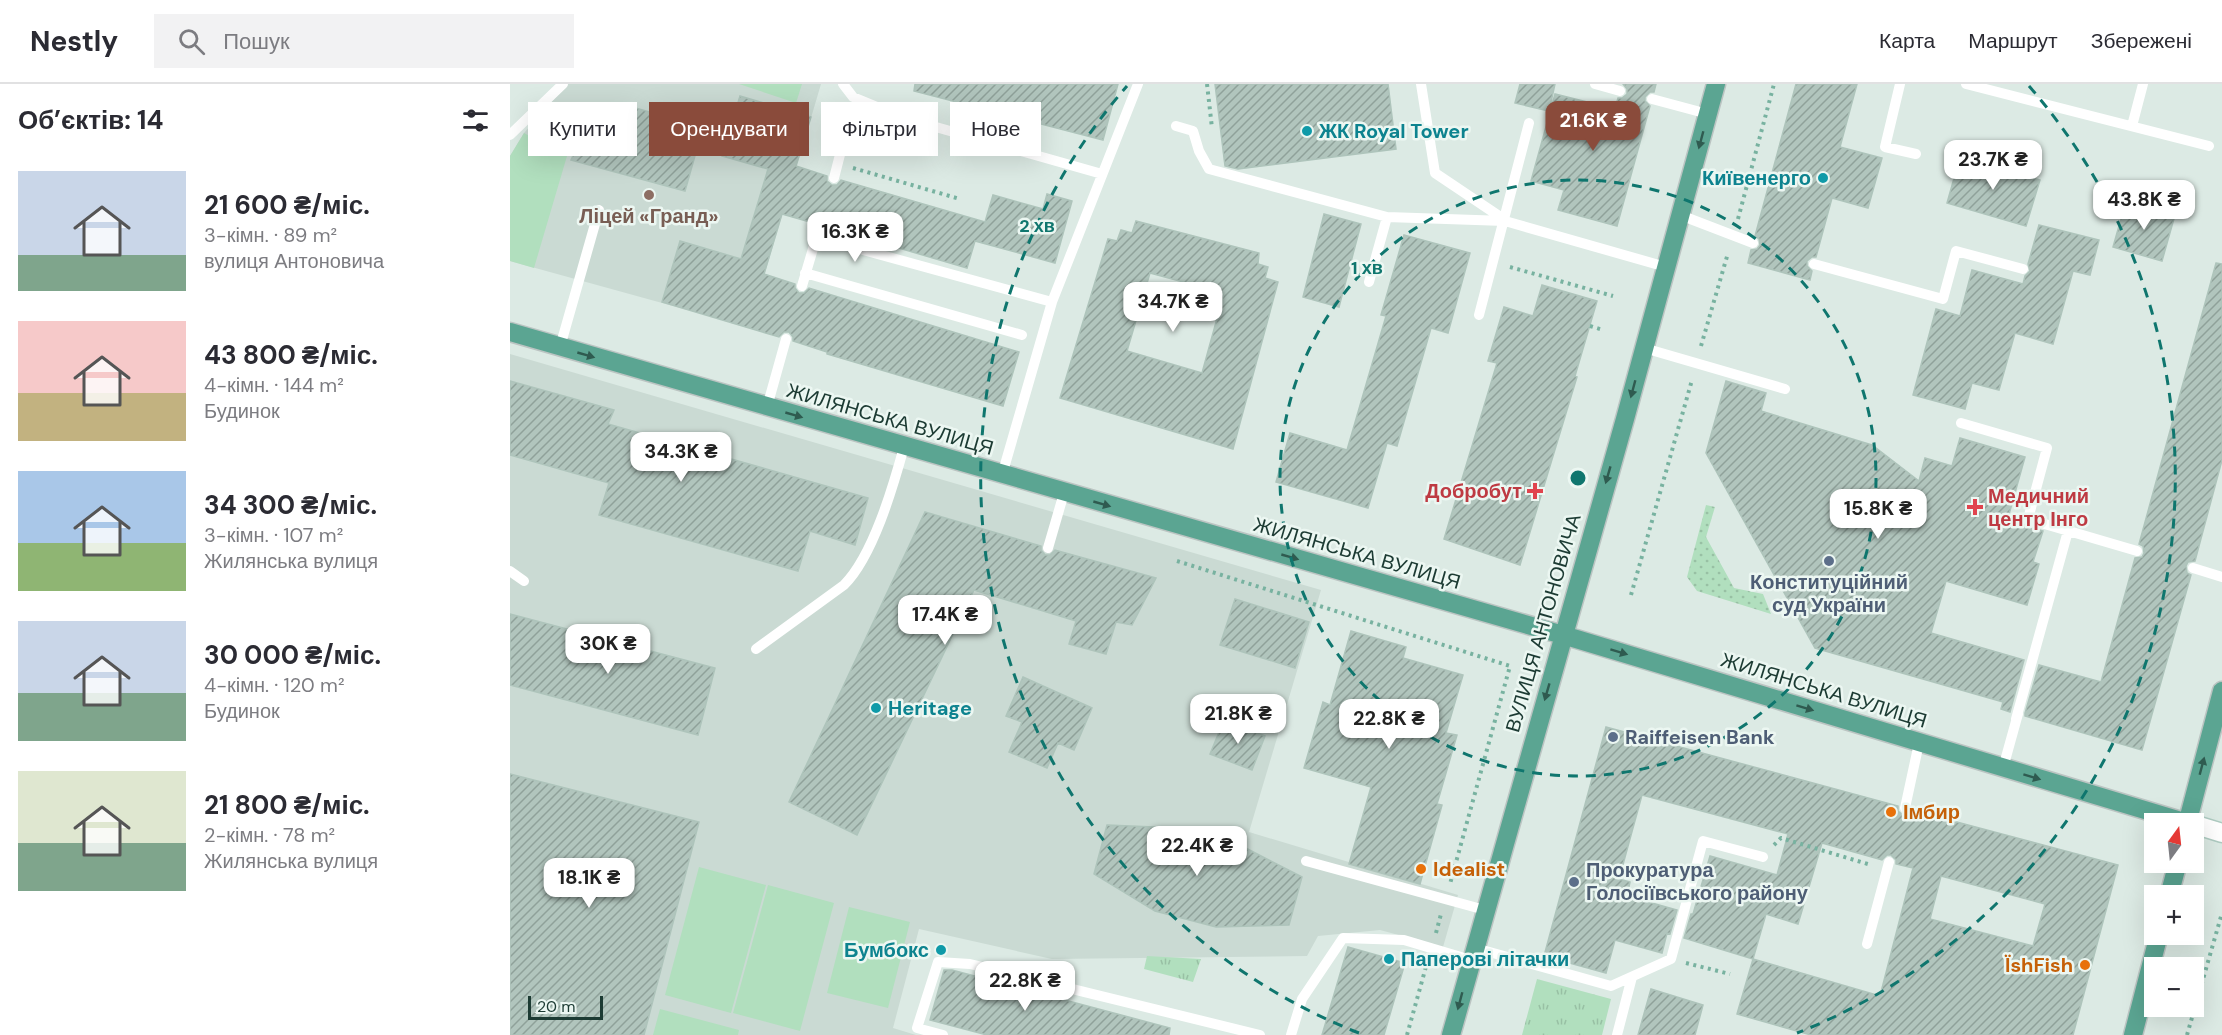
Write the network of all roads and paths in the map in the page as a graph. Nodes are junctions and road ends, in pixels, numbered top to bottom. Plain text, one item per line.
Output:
1 (562, 84) edge
2 (843, 84) edge
3 (1138, 84) edge
4 (1206, 84) edge
5 (1421, 84) edge
6 (1595, 84) edge
7 (1716, 84) edge
8 (1774, 84) edge
9 (1900, 84) edge
10 (1966, 84) edge
11 (2144, 84) edge
12 (1998, 88) edge
13 (1620, 91) dead end
14 (1652, 99) dead end
15 (1708, 114) junction
16 (1529, 123) dead end
17 (1176, 126) dead end
18 (2132, 126) junction
19 (1212, 132) dead end
20 (510, 135) edge
21 (2209, 146) dead end
22 (1916, 154) dead end
23 (840, 156) edge
24 (838, 164) junction
25 (1102, 174) junction
26 (834, 178) dead end
27 (960, 199) dead end
28 (599, 210) dead end
29 (1680, 215) junction
30 (1387, 217) junction
31 (1505, 220) junction
32 (820, 225) dead end
33 (1733, 235) junction
34 (816, 237) junction
35 (1753, 243) dead end
36 (1493, 263) junction
37 (1814, 264) dead end
38 (1666, 267) junction
39 (2023, 269) dead end
40 (805, 273) junction
41 (1369, 282) dead end
42 (802, 286) dead end
43 (1613, 296) dead end
44 (1052, 302) junction
45 (1479, 315) dead end
46 (1590, 326) dead end
47 (1603, 330) dead end
48 (510, 332) edge
49 (1023, 335) dead end
50 (786, 339) dead end
51 (560, 347) junction
52 (1644, 348) junction
53 (1696, 363) junction
54 (1785, 389) dead end
55 (767, 407) junction
56 (1961, 423) dead end
57 (904, 447) junction
58 (1002, 475) junction
59 (1064, 493) junction
60 (2068, 531) junction
61 (1048, 548) dead end
62 (2137, 551) dead end
63 (1177, 561) dead end
64 (2193, 568) dead end
65 (510, 571) edge
66 (2222, 577) edge
67 (524, 581) dead end
68 (1631, 595) dead end
69 (1563, 635) junction
70 (756, 649) dead end
71 (2222, 691) edge
72 (1919, 743) junction
73 (2003, 768) junction
74 (1905, 808) dead end
75 (2156, 813) edge
76 (2192, 813) edge
77 (2204, 827) edge
78 (2222, 833) edge
79 (1460, 845) dead end
80 (1763, 856) joint
81 (1306, 861) dead end
82 (1888, 866) joint
83 (1485, 910) junction
84 (2222, 913) edge
85 (1867, 944) dead end
86 (2156, 945) edge
87 (1432, 948) junction
88 (1473, 954) junction
89 (1671, 958) junction
90 (1730, 974) dead end
91 (1632, 977) junction
92 (943, 1035) edge
93 (1260, 1035) edge
94 (1291, 1035) edge
95 (1407, 1035) edge
96 (1451, 1035) edge
97 (1617, 1035) edge
98 (2133, 1035) edge
99 (2187, 1035) edge

1 - 20 lane
2 - 25 lane
3 - 25 lane
4 - 19 path
5 - 31 lane
6 - 13 lane
7 - 15 main road, ВУЛИЦЯ АНТОНОВИЧА
8 - 33 path
9 - 22 lane
10 - 12 lane
11 - 18 lane
12 - 18 lane
14 - 15 lane
15 -> 29 main road, ВУЛИЦЯ АНТОНОВИЧА
16 - 31 lane
17 - 30 lane
18 - 21 lane
23 - 24 lane
24 - 26 lane
24 - 27 path
25 - 44 lane
28 - 51 lane
29 - 33 lane
29 - 38 main road, ВУЛИЦЯ АНТОНОВИЧА
30 - 31 lane
30 - 41 lane
31 - 36 lane
31 - 38 lane
32 - 34 lane
33 - 35 lane
33 - 53 path
34 - 40 lane
34 - 44 lane
36 - 43 path
36 - 45 lane
37 - 39 lane
38 - 52 main road, ВУЛИЦЯ АНТОНОВИЧА
40 - 42 lane
40 - 49 lane
44 - 58 lane
46 - 47 path
48 - 51 main road, ЖИЛЯНСЬКА ВУЛИЦЯ
50 - 55 lane
51 -> 55 main road, ЖИЛЯНСЬКА ВУЛИЦЯ
52 - 53 lane
52 -> 69 main road, ВУЛИЦЯ АНТОНОВИЧА
53 - 54 lane
53 - 68 path
55 -> 57 main road, ЖИЛЯНСЬКА ВУЛИЦЯ
56 - 60 lane
57 - 58 main road, ЖИЛЯНСЬКА ВУЛИЦЯ
57 - 70 lane
58 - 59 main road, ЖИЛЯНСЬКА ВУЛИЦЯ
59 - 61 lane
59 -> 69 main road, ЖИЛЯНСЬКА ВУЛИЦЯ
60 - 62 lane
60 - 73 lane
63 - 79 path
64 - 66 lane
65 - 67 lane
69 -> 72 main road, ЖИЛЯНСЬКА ВУЛИЦЯ
69 -> 83 main road, ВУЛИЦЯ АНТОНОВИЧА
76 -> 71 main road
72 - 73 main road, ЖИЛЯНСЬКА ВУЛИЦЯ
72 - 74 lane
73 -> 75 main road, ЖИЛЯНСЬКА ВУЛИЦЯ
77 - 78 main road, ЖИЛЯНСЬКА ВУЛИЦЯ
80 - 82 path
80 - 89 lane
81 - 83 lane
82 - 85 lane
83 - 88 main road, ВУЛИЦЯ АНТОНОВИЧА
84 - 99 path
86 - 98 main road
87 - 88 lane
87 - 94 lane
87 - 95 path
88 - 91 lane
88 -> 96 main road, ВУЛИЦЯ АНТОНОВИЧА
89 - 90 path
89 - 91 lane
91 - 97 lane
92 - 93 lane

